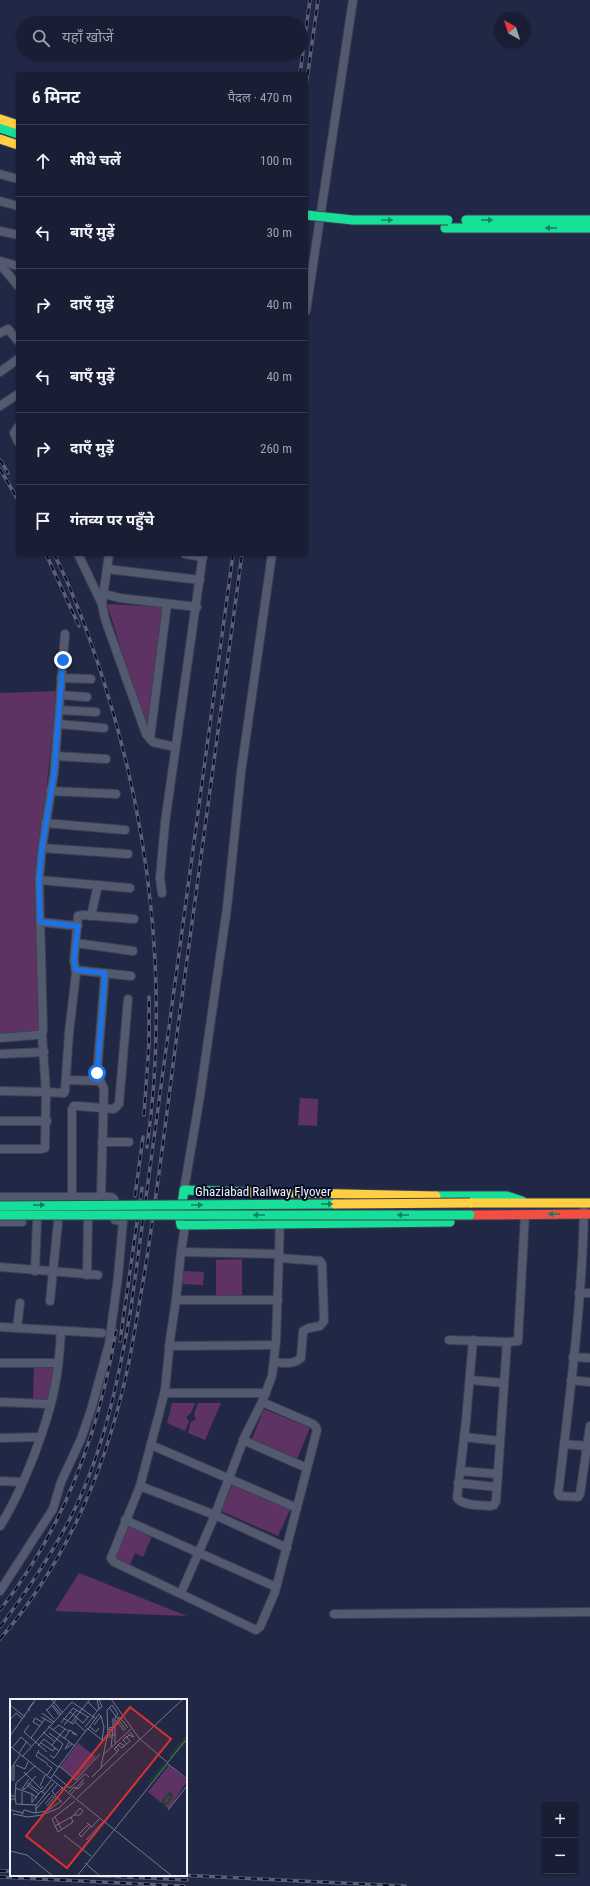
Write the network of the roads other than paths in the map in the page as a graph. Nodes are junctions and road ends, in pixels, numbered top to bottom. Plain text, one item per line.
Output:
1 (353, 0) edge
2 (0, 119) edge
3 (16, 123) edge
4 (0, 128) edge
5 (16, 133) edge
6 (0, 139) edge
7 (16, 144) edge
8 (0, 146) edge
9 (16, 151) edge
10 (0, 174) edge
11 (16, 178) edge
12 (0, 201) edge
13 (16, 205) edge
14 (308, 214) edge
15 (590, 220) edge
16 (308, 222) edge
17 (446, 224) junction
18 (590, 228) edge
19 (0, 231) edge
20 (16, 235) edge
21 (0, 262) edge
22 (16, 266) edge
23 (16, 283) edge
24 (308, 298) edge
25 (0, 333) edge
26 (16, 338) edge
27 (16, 360) edge
28 (0, 372) edge
29 (16, 395) edge
30 (0, 406) edge
31 (79, 556) edge
32 (109, 556) edge
33 (203, 556) edge
34 (272, 556) edge
35 (107, 569) junction
36 (200, 580) junction
37 (104, 594) junction
38 (102, 604) junction
39 (167, 604) junction
40 (197, 607) junction
41 (65, 634) dead end
42 (61, 678) junction
43 (91, 679) dead end
44 (60, 694) junction
45 (87, 697) dead end
46 (59, 710) junction
47 (96, 712) dead end
48 (58, 724) junction
49 (104, 728) dead end
50 (150, 739) junction
51 (175, 747) junction
52 (55, 756) junction
53 (106, 759) dead end
54 (50, 791) junction
55 (116, 794) dead end
56 (46, 823) junction
57 (125, 830) dead end
58 (42, 848) junction
59 (128, 854) dead end
60 (39, 880) junction
61 (98, 885) junction
62 (130, 888) dead end
63 (162, 893) dead end
64 (92, 916) junction
65 (134, 919) dead end
66 (40, 922) junction
67 (78, 926) junction
68 (76, 943) junction
69 (133, 951) dead end
70 (76, 970) junction
71 (105, 973) junction
72 (131, 976) dead end
73 (128, 999) dead end
74 (42, 1034) junction
75 (0, 1038) edge
76 (44, 1052) junction
77 (0, 1054) edge
78 (66, 1080) junction
79 (100, 1081) junction
80 (0, 1091) edge
81 (46, 1092) junction
82 (103, 1108) junction
83 (0, 1121) edge
84 (46, 1121) junction
85 (102, 1142) junction
86 (129, 1142) dead end
87 (0, 1149) edge
88 (184, 1190) junction
89 (280, 1193) junction
90 (72, 1196) junction
91 (101, 1196) junction
92 (0, 1197) edge
93 (527, 1203) junction
94 (587, 1203) edge
95 (0, 1206) edge
96 (521, 1214) junction
97 (587, 1214) edge
98 (0, 1215) edge
99 (112, 1219) junction
100 (0, 1222) edge
101 (37, 1222) junction
102 (58, 1222) junction
103 (88, 1222) junction
104 (280, 1223) junction
105 (186, 1226) junction
106 (181, 1252) junction
107 (279, 1256) junction
108 (0, 1267) edge
109 (35, 1271) junction
110 (52, 1273) junction
111 (87, 1275) junction
112 (98, 1276) dead end
113 (579, 1293) junction
114 (590, 1294) edge
115 (176, 1300) junction
116 (278, 1300) junction
117 (50, 1301) dead end
118 (20, 1303) dead end
119 (0, 1327) edge
120 (17, 1328) junction
121 (61, 1331) junction
122 (102, 1333) dead end
123 (448, 1340) dead end
124 (473, 1340) junction
125 (507, 1342) junction
126 (275, 1345) junction
127 (169, 1346) junction
128 (573, 1357) junction
129 (590, 1358) edge
130 (274, 1362) junction
131 (0, 1363) edge
132 (58, 1363) junction
133 (470, 1380) junction
134 (571, 1380) junction
135 (590, 1382) edge
136 (504, 1383) junction
137 (164, 1393) junction
138 (266, 1393) junction
139 (0, 1402) edge
140 (262, 1402) junction
141 (50, 1404) junction
142 (590, 1426) edge
143 (464, 1437) junction
144 (0, 1438) edge
145 (40, 1438) junction
146 (243, 1440) junction
147 (500, 1441) junction
148 (564, 1444) junction
149 (151, 1445) junction
150 (587, 1446) junction
151 (307, 1468) junction
152 (460, 1471) junction
153 (498, 1474) junction
154 (229, 1478) junction
155 (0, 1481) edge
156 (22, 1482) junction
157 (458, 1483) junction
158 (140, 1486) junction
159 (497, 1487) junction
160 (297, 1508) junction
161 (215, 1515) junction
162 (125, 1520) junction
163 (1, 1522) edge
164 (287, 1548) junction
165 (199, 1553) junction
166 (276, 1587) junction
167 (0, 1591) edge
168 (181, 1593) junction
169 (590, 1612) edge
170 (334, 1614) dead end

1 - 24 street
2 - 3 main road
4 - 5 main road
6 - 7 main road
8 - 9 main road
10 - 11 street
12 - 13 street
14 -> 17 main road, bridge
17 -> 15 main road
16 - 17 main road
18 -> 17 main road
19 - 20 street
21 - 22 street
21 - 23 street
25 - 26 street
27 - 28 street
29 - 30 street
31 - 38 street
32 - 35 street
33 - 36 street
34 - 88 street
35 - 36 street
35 - 37 street
36 - 40 street
37 - 38 street
37 - 39 street
38 - 50 street
39 - 40 street
39 - 50 street
40 - 51 street
41 - 42 street
42 - 43 street
42 - 44 street
44 - 45 street
44 - 46 street
46 - 47 street
46 - 48 street
48 - 49 street
48 - 52 street
50 - 51 street
51 - 63 street
52 - 53 street
52 - 54 street
54 - 55 street
54 - 56 street
56 - 57 street
56 - 58 street
58 - 59 street
58 - 60 street
60 - 61 street
60 - 66 street
61 - 62 street
61 - 64 street
64 - 65 street
64 - 67 street
66 - 67 street
66 - 74 street
67 - 68 street
68 - 69 street
68 - 70 street
70 - 71 street
70 - 78 street
71 - 72 street
71 - 79 street
73 - 82 street
74 - 75 street
74 - 76 street
76 - 77 street
76 - 81 street
78 - 79 street
78 - 81 street
79 - 82 street
80 - 81 street
81 - 84 street
82 - 85 street
82 - 90 street
83 - 84 street
84 - 87 street
85 - 86 street
85 - 91 street
88 - 89 main road
88 - 105 main road
89 - 93 main road
89 - 104 street
90 - 91 street
90 - 92 street
91 - 99 street
93 - 94 main road, Ghaziabad Railway Flyover
95 -> 93 main road, Ghaziabad Railway Flyover, bridge
94 - 97 street
97 -> 96 main road
96 -> 98 main road, Ghaziabad Railway Flyover, bridge
96 - 104 main road
96 - 125 street
97 - 113 street
99 - 103 street
99 - 167 street
100 - 101 street
101 - 102 street
101 - 109 street
102 - 103 street
102 - 110 street
103 - 111 street
104 - 105 main road
104 - 107 street
105 - 106 street
106 - 107 street
106 - 115 street
107 - 116 street
107 - 130 street
108 - 109 street
109 - 110 street
110 - 111 street
110 - 117 street
111 - 112 street
113 - 114 street
113 - 128 street
115 - 116 street
115 - 127 street
116 - 126 street
118 - 120 street
119 - 120 street
120 - 121 street
121 - 122 street
121 - 132 street
123 - 124 street
124 - 125 street
124 - 133 street
125 - 136 street
126 - 127 street
126 - 130 street
127 - 137 street
128 - 129 street
128 - 134 street
130 - 138 street
131 - 132 street
132 - 141 street
133 - 136 street
133 - 143 street
134 - 135 street
134 - 148 street
136 - 147 street
137 - 138 street
137 - 149 street
138 - 140 street
139 - 141 street
140 - 146 street
140 - 151 street
141 - 145 street
142 - 150 street
143 - 147 street
143 - 152 street
144 - 145 street
145 - 156 street
146 - 151 street
146 - 154 street
147 - 153 street
148 - 150 street
148 - 150 street
149 - 154 street
149 - 158 street
151 - 160 street
152 - 153 street
152 - 157 street
153 - 159 street
154 - 160 street
154 - 161 street
155 - 156 street
156 - 163 street
157 - 159 street
157 - 159 street
158 - 161 street
158 - 162 street
160 - 164 street
161 - 164 street
161 - 165 street
162 - 165 street
162 - 168 street
164 - 166 street
165 - 166 street
165 - 168 street
166 - 168 street
169 - 170 street

